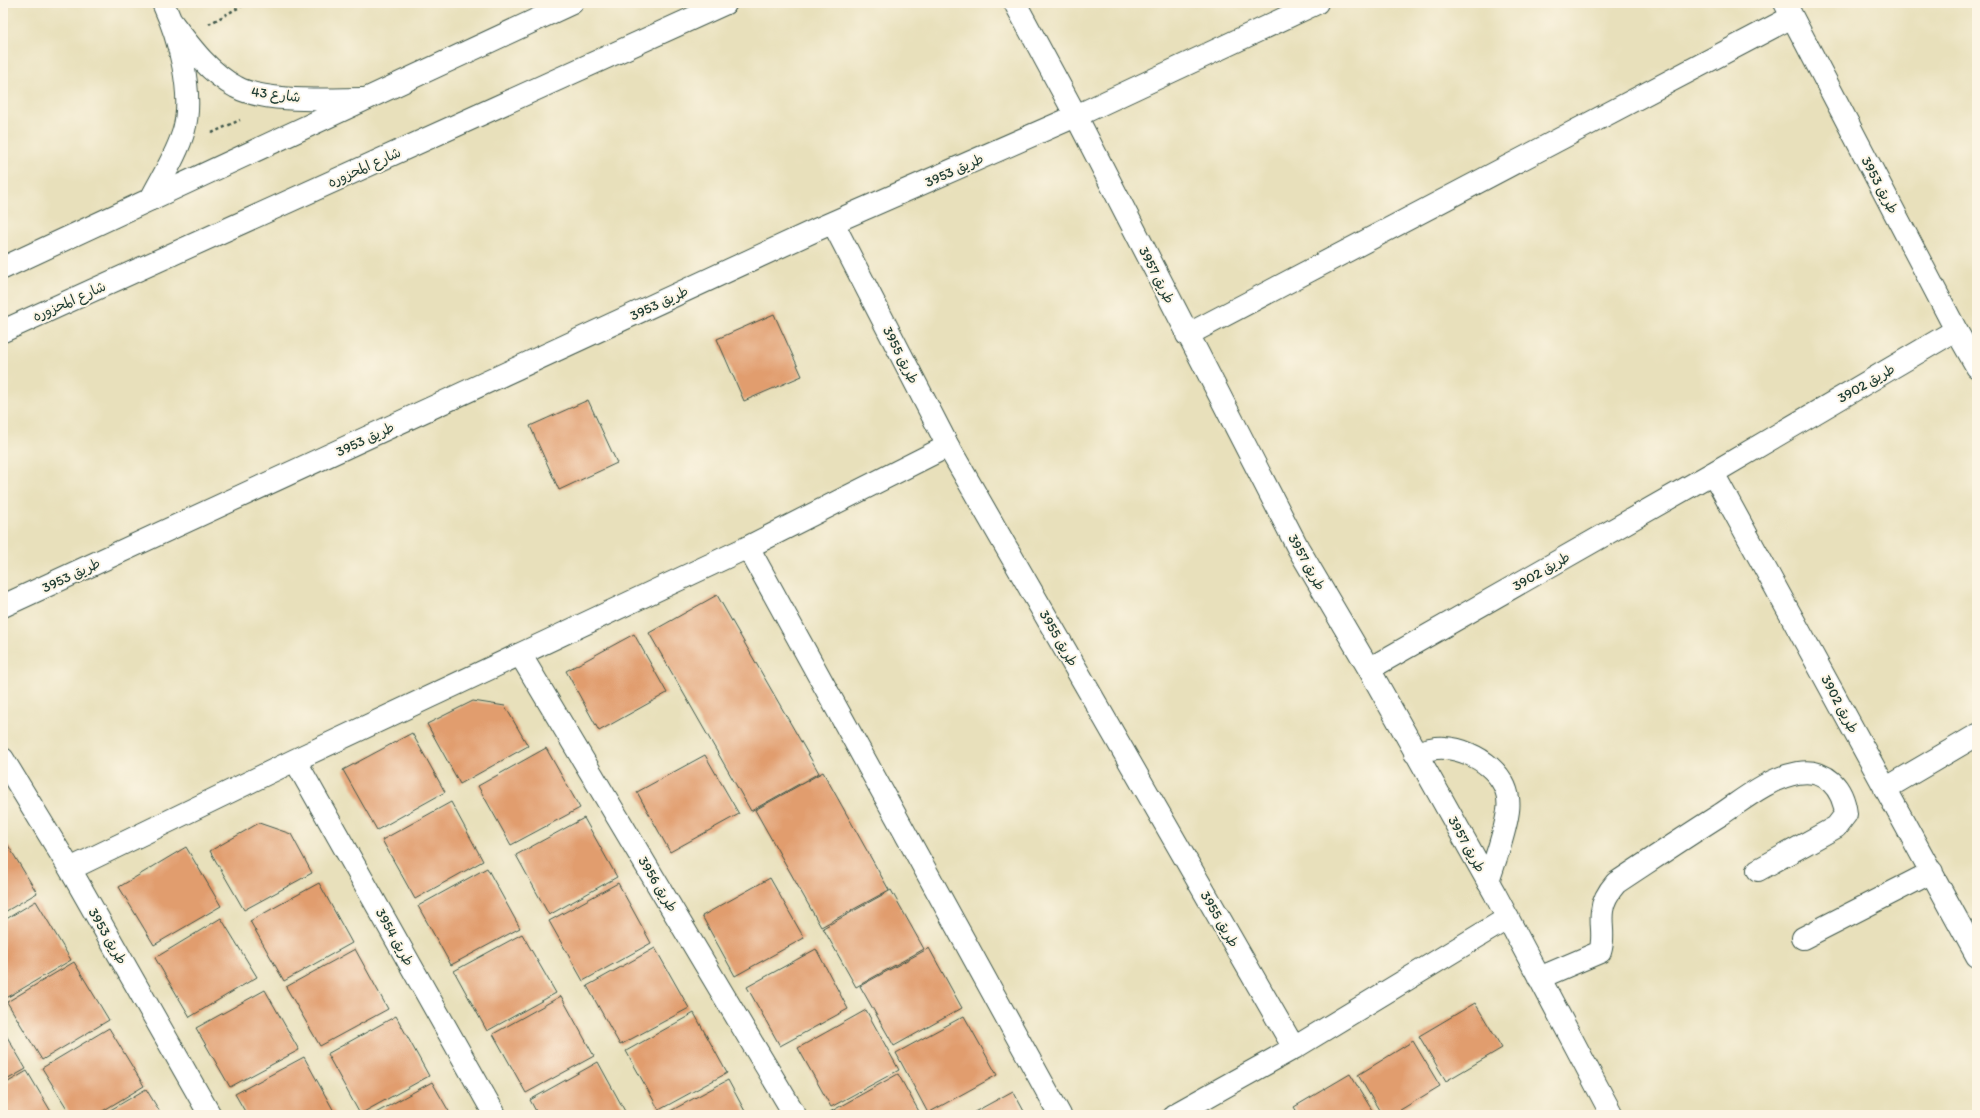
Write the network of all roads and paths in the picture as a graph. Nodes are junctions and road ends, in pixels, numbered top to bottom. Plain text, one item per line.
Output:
1 (247, 3) edge
2 (572, 3) edge
3 (726, 3) edge
4 (1015, 3) edge
5 (1317, 3) edge
6 (1789, 10) edge
7 (167, 11) edge
8 (184, 38) junction
9 (363, 99) junction
10 (1076, 116) junction
11 (241, 120) dead end
12 (178, 148) junction
13 (151, 199) junction
14 (833, 223) junction
15 (3, 268) edge
16 (1956, 330) junction
17 (3, 331) edge
18 (1187, 335) junction
19 (1977, 366) edge
20 (948, 446) junction
21 (1713, 473) junction
22 (748, 547) junction
23 (3, 606) edge
24 (520, 654) junction
25 (1369, 669) junction
26 (1977, 735) edge
27 (1415, 753) junction
28 (3, 759) edge
29 (295, 760) junction
30 (1885, 789) junction
31 (70, 869) junction
32 (1758, 870) dead end
33 (1932, 872) junction
34 (1488, 882) junction
35 (1508, 918) junction
36 (1803, 938) dead end
37 (1977, 956) edge
38 (1539, 978) junction
39 (1294, 1048) junction
40 (210, 1115) edge
41 (495, 1115) edge
42 (795, 1115) edge
43 (1060, 1115) edge
44 (1174, 1115) edge
45 (1612, 1115) edge

1 - 8 path
2 - 9 street
3 - 17 street, شارع المحزوره
4 - 10 street, طريق 3957
5 - 10 street, طريق 3953
6 - 16 street, طريق 3953
6 - 18 street
7 - 8 street, شارع 43
7 - 12 street, شارع 43
8 - 9 street, شارع 43
9 - 13 street
10 - 14 street, طريق 3953
10 - 18 street, طريق 3957
11 - 12 path
12 - 13 street, شارع 43
13 - 15 street
14 - 20 street, طريق 3955
14 - 23 street, طريق 3953
16 - 19 street, طريق 3953
16 - 21 street, طريق 3902
18 - 25 street, طريق 3957
20 - 22 street
20 - 39 street, طريق 3955
21 - 25 street, طريق 3902
21 - 30 street, طريق 3902
22 - 24 street
22 - 43 street
24 - 29 street
24 - 42 street, طريق 3956
25 - 27 street, طريق 3957
26 - 30 street
27 - 34 street, طريق 3957
27 - 34 street
28 - 31 street, طريق 3953
29 - 31 street
29 - 41 street, طريق 3954
30 - 33 street, طريق 3902
31 - 40 street, طريق 3953
32 - 38 street
33 - 36 street
33 - 37 street, طريق 3902
34 - 35 street, طريق 3957
35 - 38 street, طريق 3957
35 - 39 street
38 - 45 street, طريق 3957
39 - 44 street

